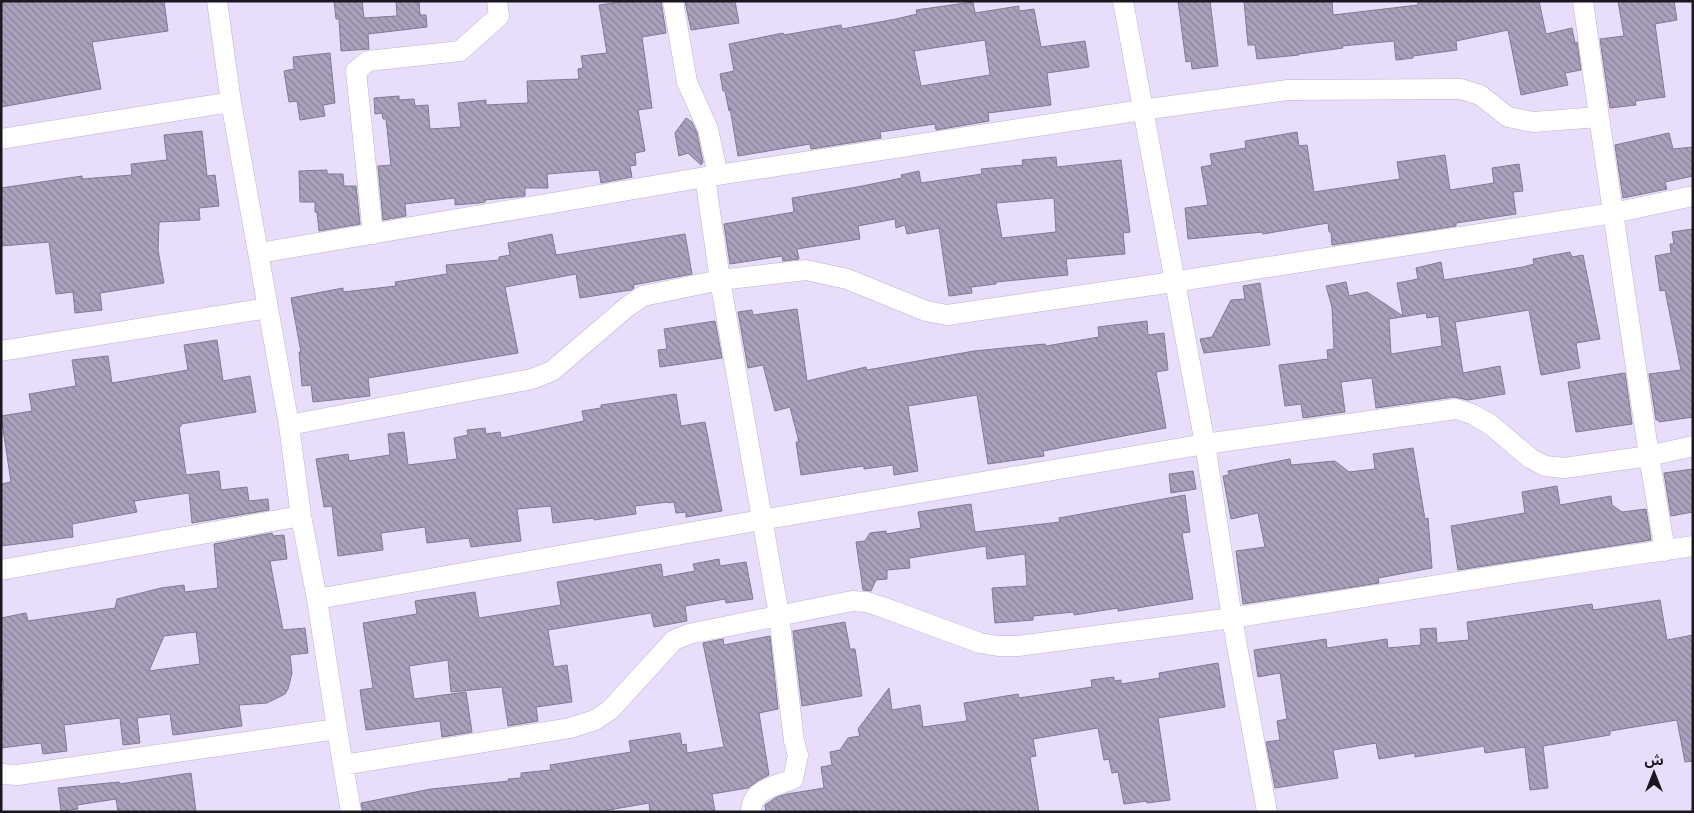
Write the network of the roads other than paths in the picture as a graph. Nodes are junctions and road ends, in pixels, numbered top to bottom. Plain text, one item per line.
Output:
1 (217, 1) edge
2 (497, 1) edge
3 (673, 1) edge
4 (1123, 1) edge
5 (1583, 1) edge
6 (231, 102) junction
7 (1142, 110) junction
8 (1599, 117) junction
9 (1, 139) edge
10 (711, 176) junction
11 (1693, 196) edge
12 (1613, 213) junction
13 (373, 234) junction
14 (259, 253) junction
15 (720, 280) junction
16 (1173, 282) junction
17 (268, 308) junction
18 (1, 351) edge
19 (289, 425) junction
20 (1205, 444) junction
21 (1693, 446) edge
22 (1649, 456) junction
23 (302, 516) junction
24 (761, 520) junction
25 (1693, 546) edge
26 (1665, 551) junction
27 (1, 570) edge
28 (317, 599) junction
29 (779, 615) junction
30 (1232, 618) junction
31 (336, 729) junction
32 (343, 765) junction
33 (1, 774) edge
34 (351, 812) edge
35 (752, 812) edge
36 (1267, 812) edge

1 - 6 street
2 - 13 street
3 - 10 street
4 - 7 street
5 - 8 street
6 - 9 street
6 - 14 street
7 - 8 street
7 - 10 street
7 - 16 street
8 - 12 street
10 - 13 street
10 - 15 street
11 - 12 street
12 - 16 street
12 - 22 street
13 - 14 street
14 - 17 street
15 - 16 street
15 - 19 street
15 - 24 street
16 - 20 street
17 - 18 street
17 - 19 street
19 - 23 street
20 - 22 street
20 - 24 street
20 - 30 street
21 - 22 street
22 - 26 street
23 - 27 street
23 - 28 street
24 - 28 street
24 - 29 street
25 - 26 street
26 - 30 street
28 - 31 street
29 - 30 street
29 - 32 street
29 - 35 street
30 - 36 street
31 - 32 street
31 - 33 street
32 - 34 street

